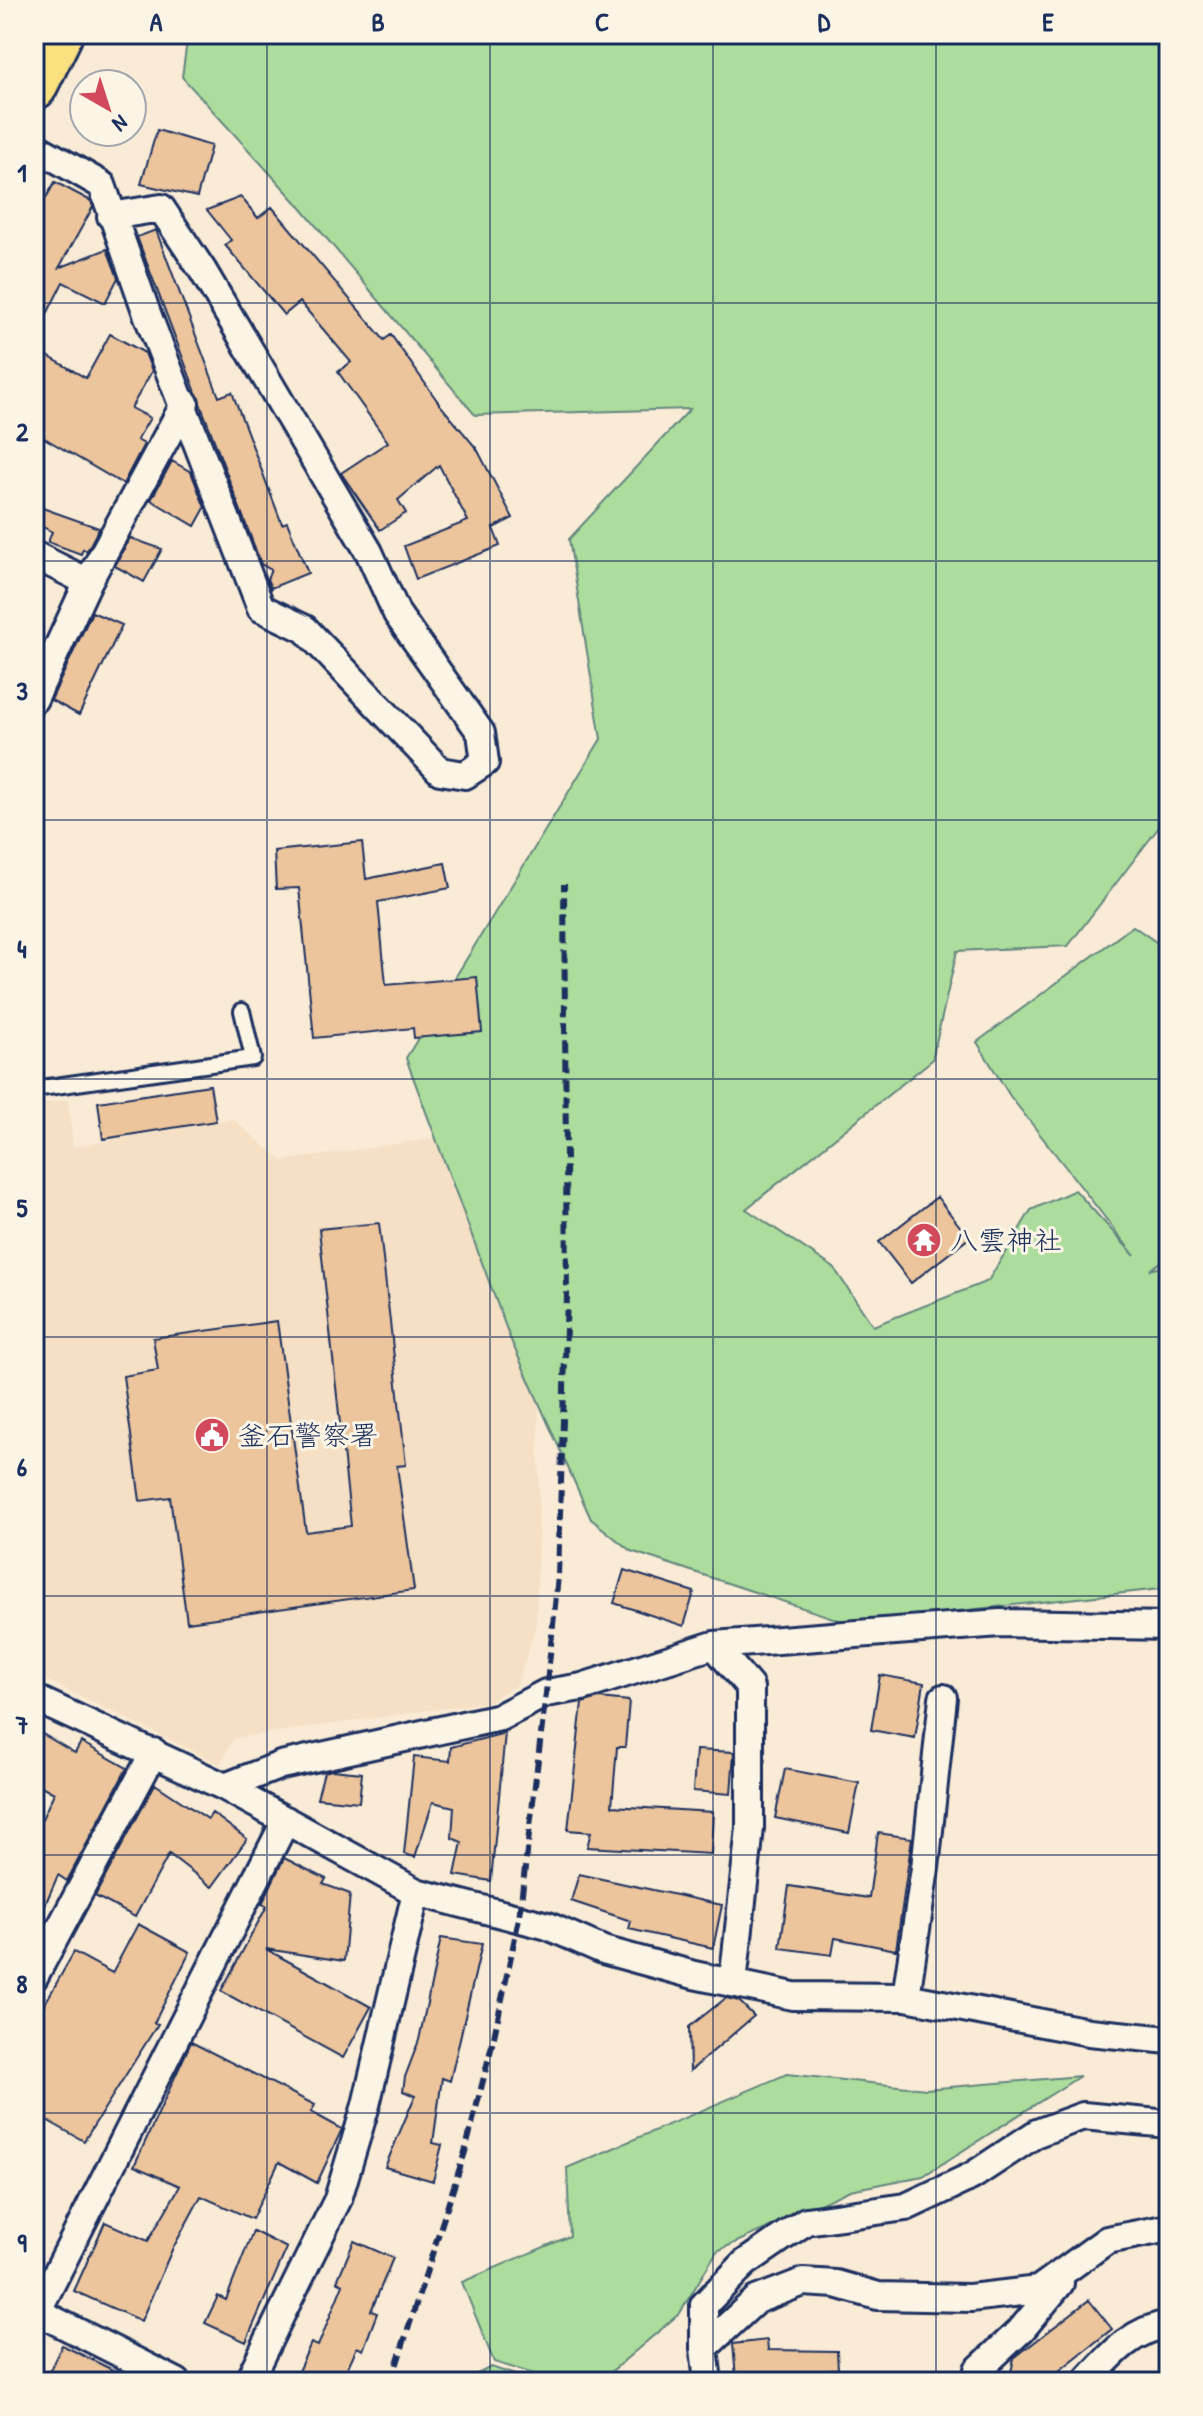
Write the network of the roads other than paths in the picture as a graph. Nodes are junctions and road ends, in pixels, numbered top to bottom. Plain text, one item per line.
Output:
1 (60, 34) edge
2 (34, 87) edge
3 (34, 146) edge
4 (111, 216) junction
5 (185, 403) junction
6 (34, 555) edge
7 (88, 582) junction
8 (34, 699) edge
9 (242, 1011) dead end
10 (34, 1089) edge
11 (1169, 1626) edge
12 (714, 1645) junction
13 (34, 1698) edge
14 (943, 1698) dead end
15 (154, 1752) junction
16 (225, 1787) junction
17 (286, 1820) junction
18 (416, 1892) junction
19 (34, 1977) edge
20 (733, 1983) junction
21 (906, 1997) junction
22 (1169, 2040) edge
23 (1169, 2124) edge
24 (1169, 2228) edge
25 (1072, 2267) junction
26 (35, 2313) edge
27 (1169, 2324) edge
28 (704, 2348) junction
29 (177, 2382) edge
30 (248, 2382) edge
31 (708, 2382) edge
32 (978, 2382) edge
33 (1086, 2382) edge

1 - 2 highway
3 - 4 street
4 - 5 street
4 - 5 street
5 - 7 street
6 - 7 street
7 - 8 street
9 - 10 lane
11 - 12 street
12 - 16 street
12 - 20 street
13 - 15 street
14 - 21 street
15 - 16 street
15 - 19 street
16 - 17 street
17 - 18 street
17 - 26 street
18 - 20 street
18 - 30 street
20 - 21 street
21 - 22 street
23 - 28 street
24 - 25 street
25 - 28 street
25 - 32 street
26 - 29 street
27 - 33 street
28 - 31 street

